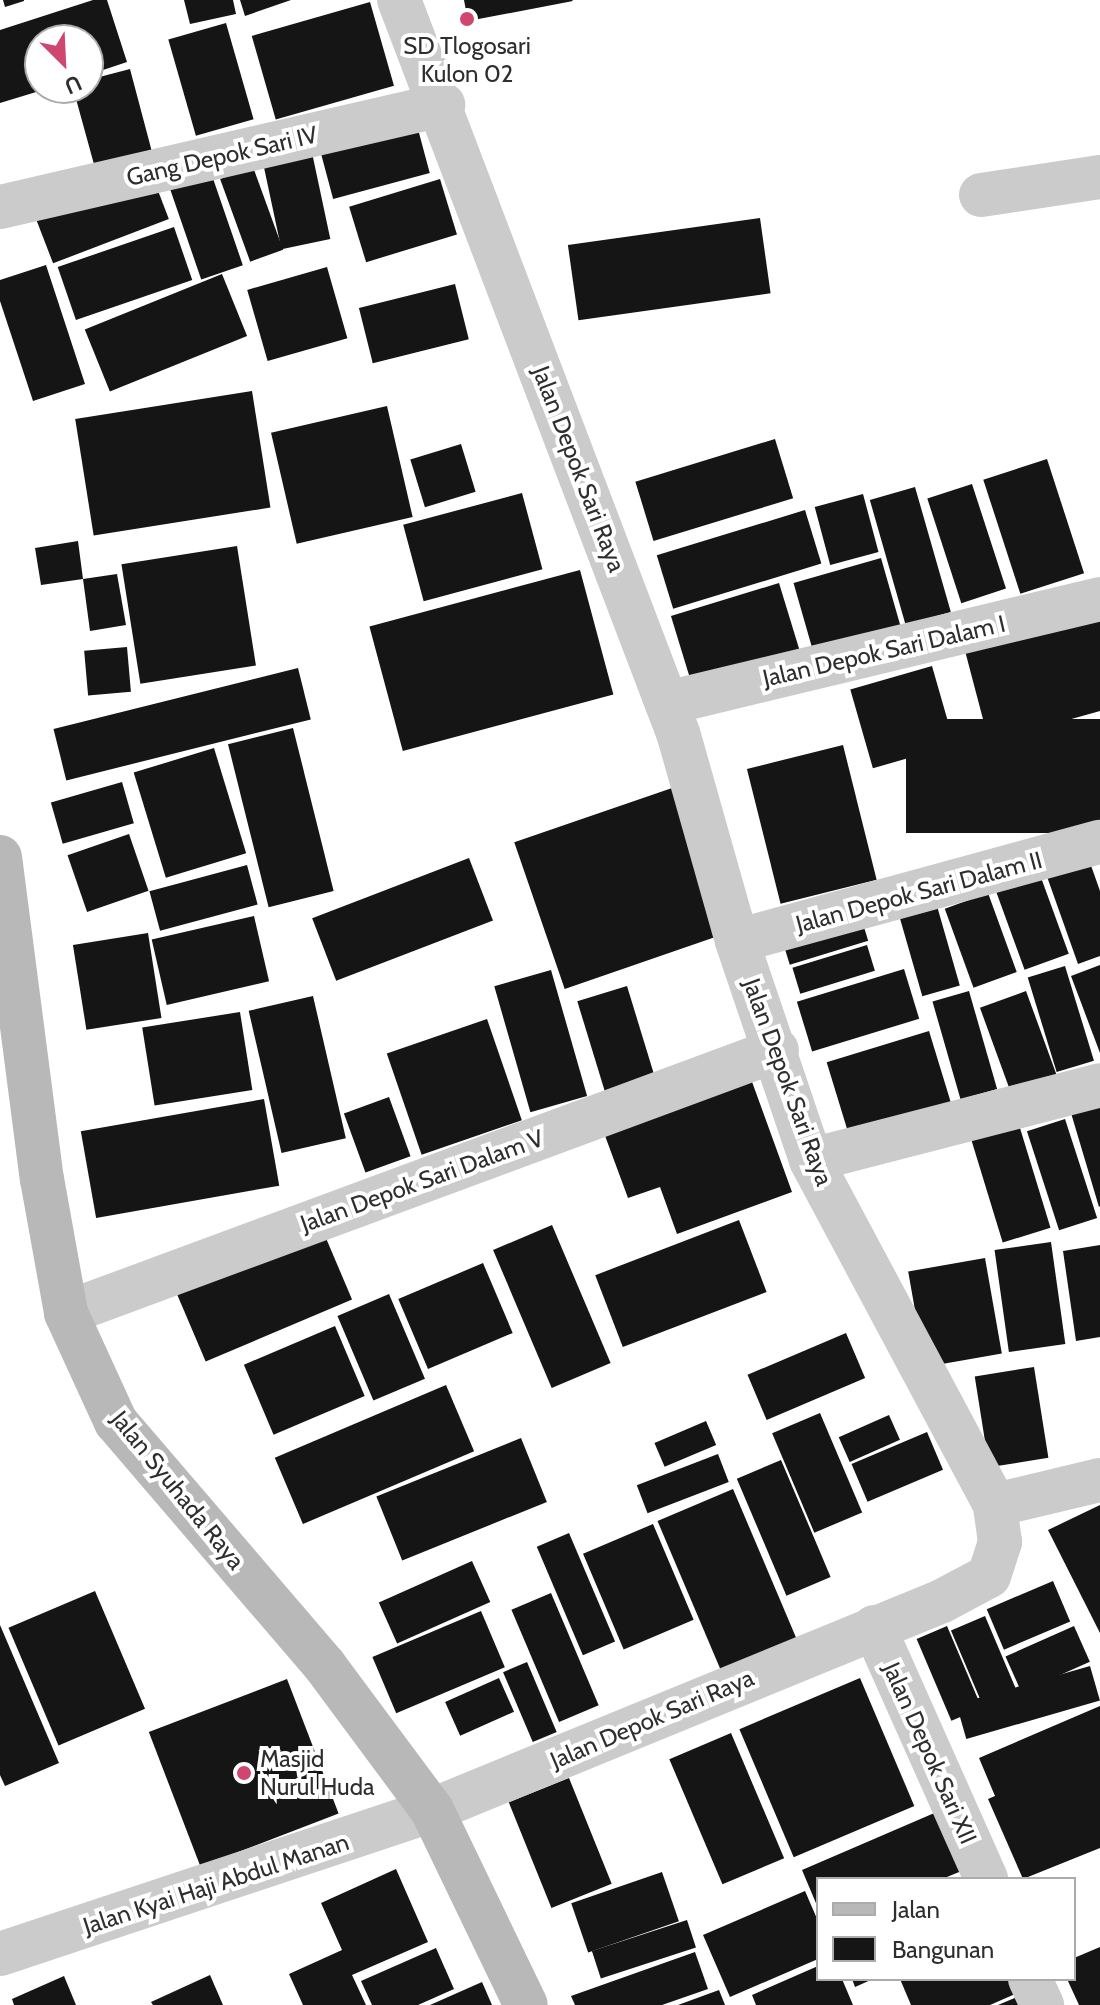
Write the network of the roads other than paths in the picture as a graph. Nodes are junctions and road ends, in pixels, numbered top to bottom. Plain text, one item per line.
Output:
1 (399, 0) edge
2 (443, 105) junction
3 (1100, 177) edge
4 (981, 195) dead end
5 (0, 207) edge
6 (1100, 599) edge
7 (667, 703) junction
8 (1100, 842) edge
9 (0, 857) edge
10 (737, 941) junction
11 (777, 1050) junction
12 (1100, 1085) edge
13 (811, 1160) junction
14 (66, 1313) junction
15 (1100, 1480) edge
16 (995, 1505) junction
17 (874, 1627) junction
18 (432, 1810) junction
19 (985, 1877) edge
20 (0, 1954) edge
21 (1031, 1981) edge
22 (526, 2005) edge
23 (1042, 2005) edge

1 - 2 street, Jalan Depok Sari Raya
2 - 5 street, Gang Depok Sari IV
2 - 7 street, Jalan Depok Sari Raya
3 - 4 street
6 - 7 street, Jalan Depok Sari Dalam I
7 - 10 street, Jalan Depok Sari Raya
8 - 10 street, Jalan Depok Sari Dalam II
9 - 14 street, Jalan Syuhada Raya
10 - 11 street, Jalan Depok Sari Raya
11 - 13 street, Jalan Depok Sari Raya
11 - 14 street, Jalan Depok Sari Dalam V
12 - 13 street
13 - 16 street, Jalan Depok Sari Raya
14 - 18 street, Jalan Syuhada Raya
15 - 16 street
16 - 17 street, Jalan Depok Sari Raya
17 - 18 street, Jalan Depok Sari Raya
17 - 19 street, Jalan Depok Sari XII
18 - 20 street, Jalan Kyai Haji Abdul Manan
18 - 22 street, Jalan Syuhada Raya
21 - 23 street

